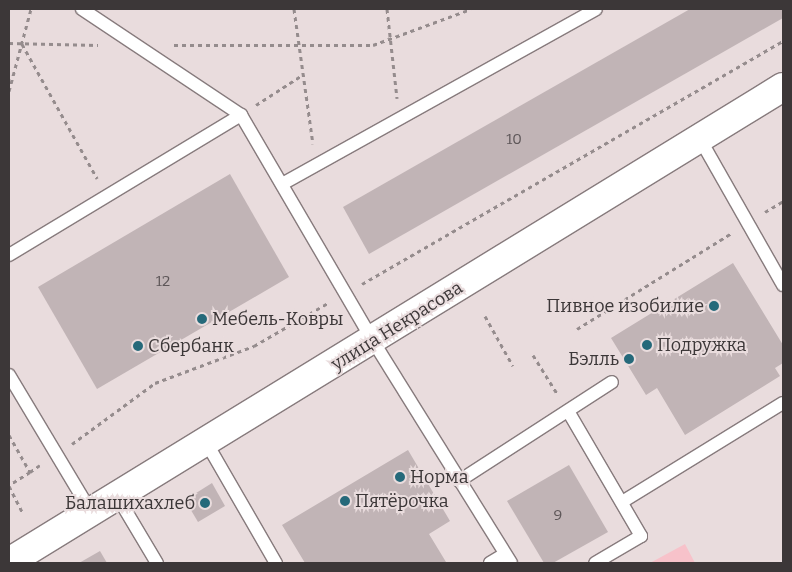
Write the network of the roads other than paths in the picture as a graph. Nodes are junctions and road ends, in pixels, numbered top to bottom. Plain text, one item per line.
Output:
1 (82, 9) edge
2 (596, 9) edge
3 (783, 87) edge
4 (241, 115) junction
5 (700, 139) junction
6 (282, 184) junction
7 (9, 255) edge
8 (783, 285) edge
9 (373, 341) junction
10 (9, 375) edge
11 (612, 382) dead end
12 (783, 403) edge
13 (568, 411) junction
14 (206, 442) junction
15 (459, 480) junction
16 (117, 496) junction
17 (622, 502) junction
18 (91, 512) junction
19 (508, 559) edge
20 (9, 562) edge
21 (157, 563) edge
22 (276, 563) edge
23 (490, 563) edge
24 (595, 563) edge

1 - 4 lane
2 - 6 lane
3 - 5 street, улица Некрасова
4 - 6 lane
4 - 7 lane
5 - 8 lane
5 - 9 street, улица Некрасова
6 - 9 lane
9 - 14 street, улица Некрасова
9 - 15 lane
10 - 18 lane
11 - 13 lane
12 - 17 lane
13 - 15 lane
13 - 17 lane
14 - 16 street, улица Некрасова
14 - 22 lane
15 - 19 lane
16 - 18 street, улица Некрасова
16 - 21 lane
17 - 24 lane
18 - 20 street, улица Некрасова
19 - 23 lane

